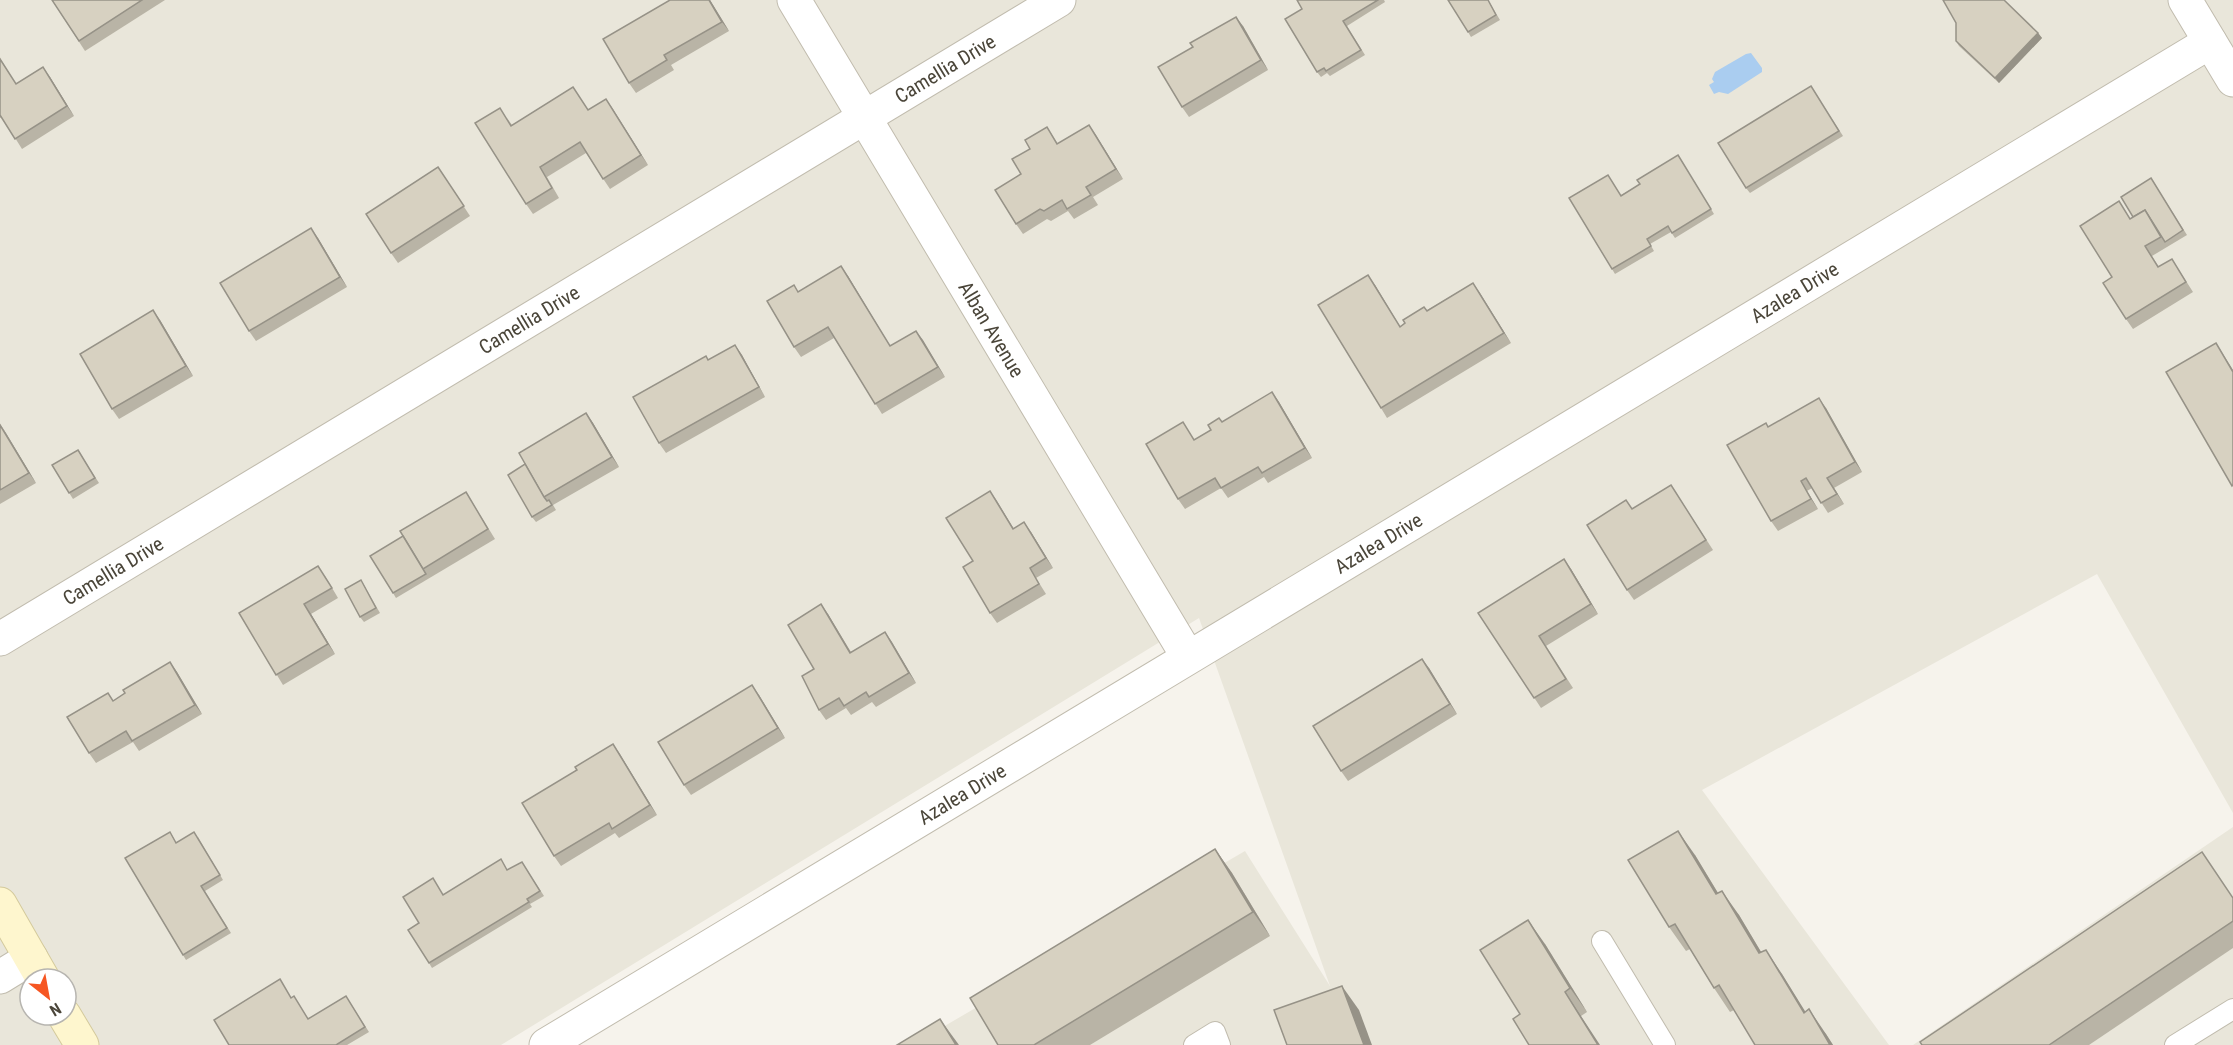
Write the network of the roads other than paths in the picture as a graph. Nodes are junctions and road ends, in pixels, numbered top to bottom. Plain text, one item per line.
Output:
1 (794, 0) edge
2 (1059, 0) edge
3 (2185, 0) edge
4 (2210, 42) junction
5 (2233, 80) edge
6 (864, 117) junction
7 (0, 639) edge
8 (1188, 657) junction
9 (0, 904) edge
10 (1602, 941) dead end
11 (36, 967) edge
12 (18, 973) edge
13 (0, 977) edge
14 (2233, 1009) edge
15 (71, 1027) edge
16 (82, 1045) edge
17 (546, 1045) edge
18 (1194, 1045) edge
19 (1220, 1045) edge
20 (1665, 1045) edge
21 (2175, 1045) edge

1 - 6 street, Alban Avenue
2 - 6 street, Camellia Drive
3 - 4 street
4 - 5 street
4 - 8 street, Azalea Drive
6 - 7 street, Camellia Drive
6 - 8 street, Alban Avenue
8 - 17 street, Azalea Drive
9 - 11 main road
10 - 20 lane
12 - 13 street
14 - 21 lane
15 - 16 main road
18 - 19 lane

